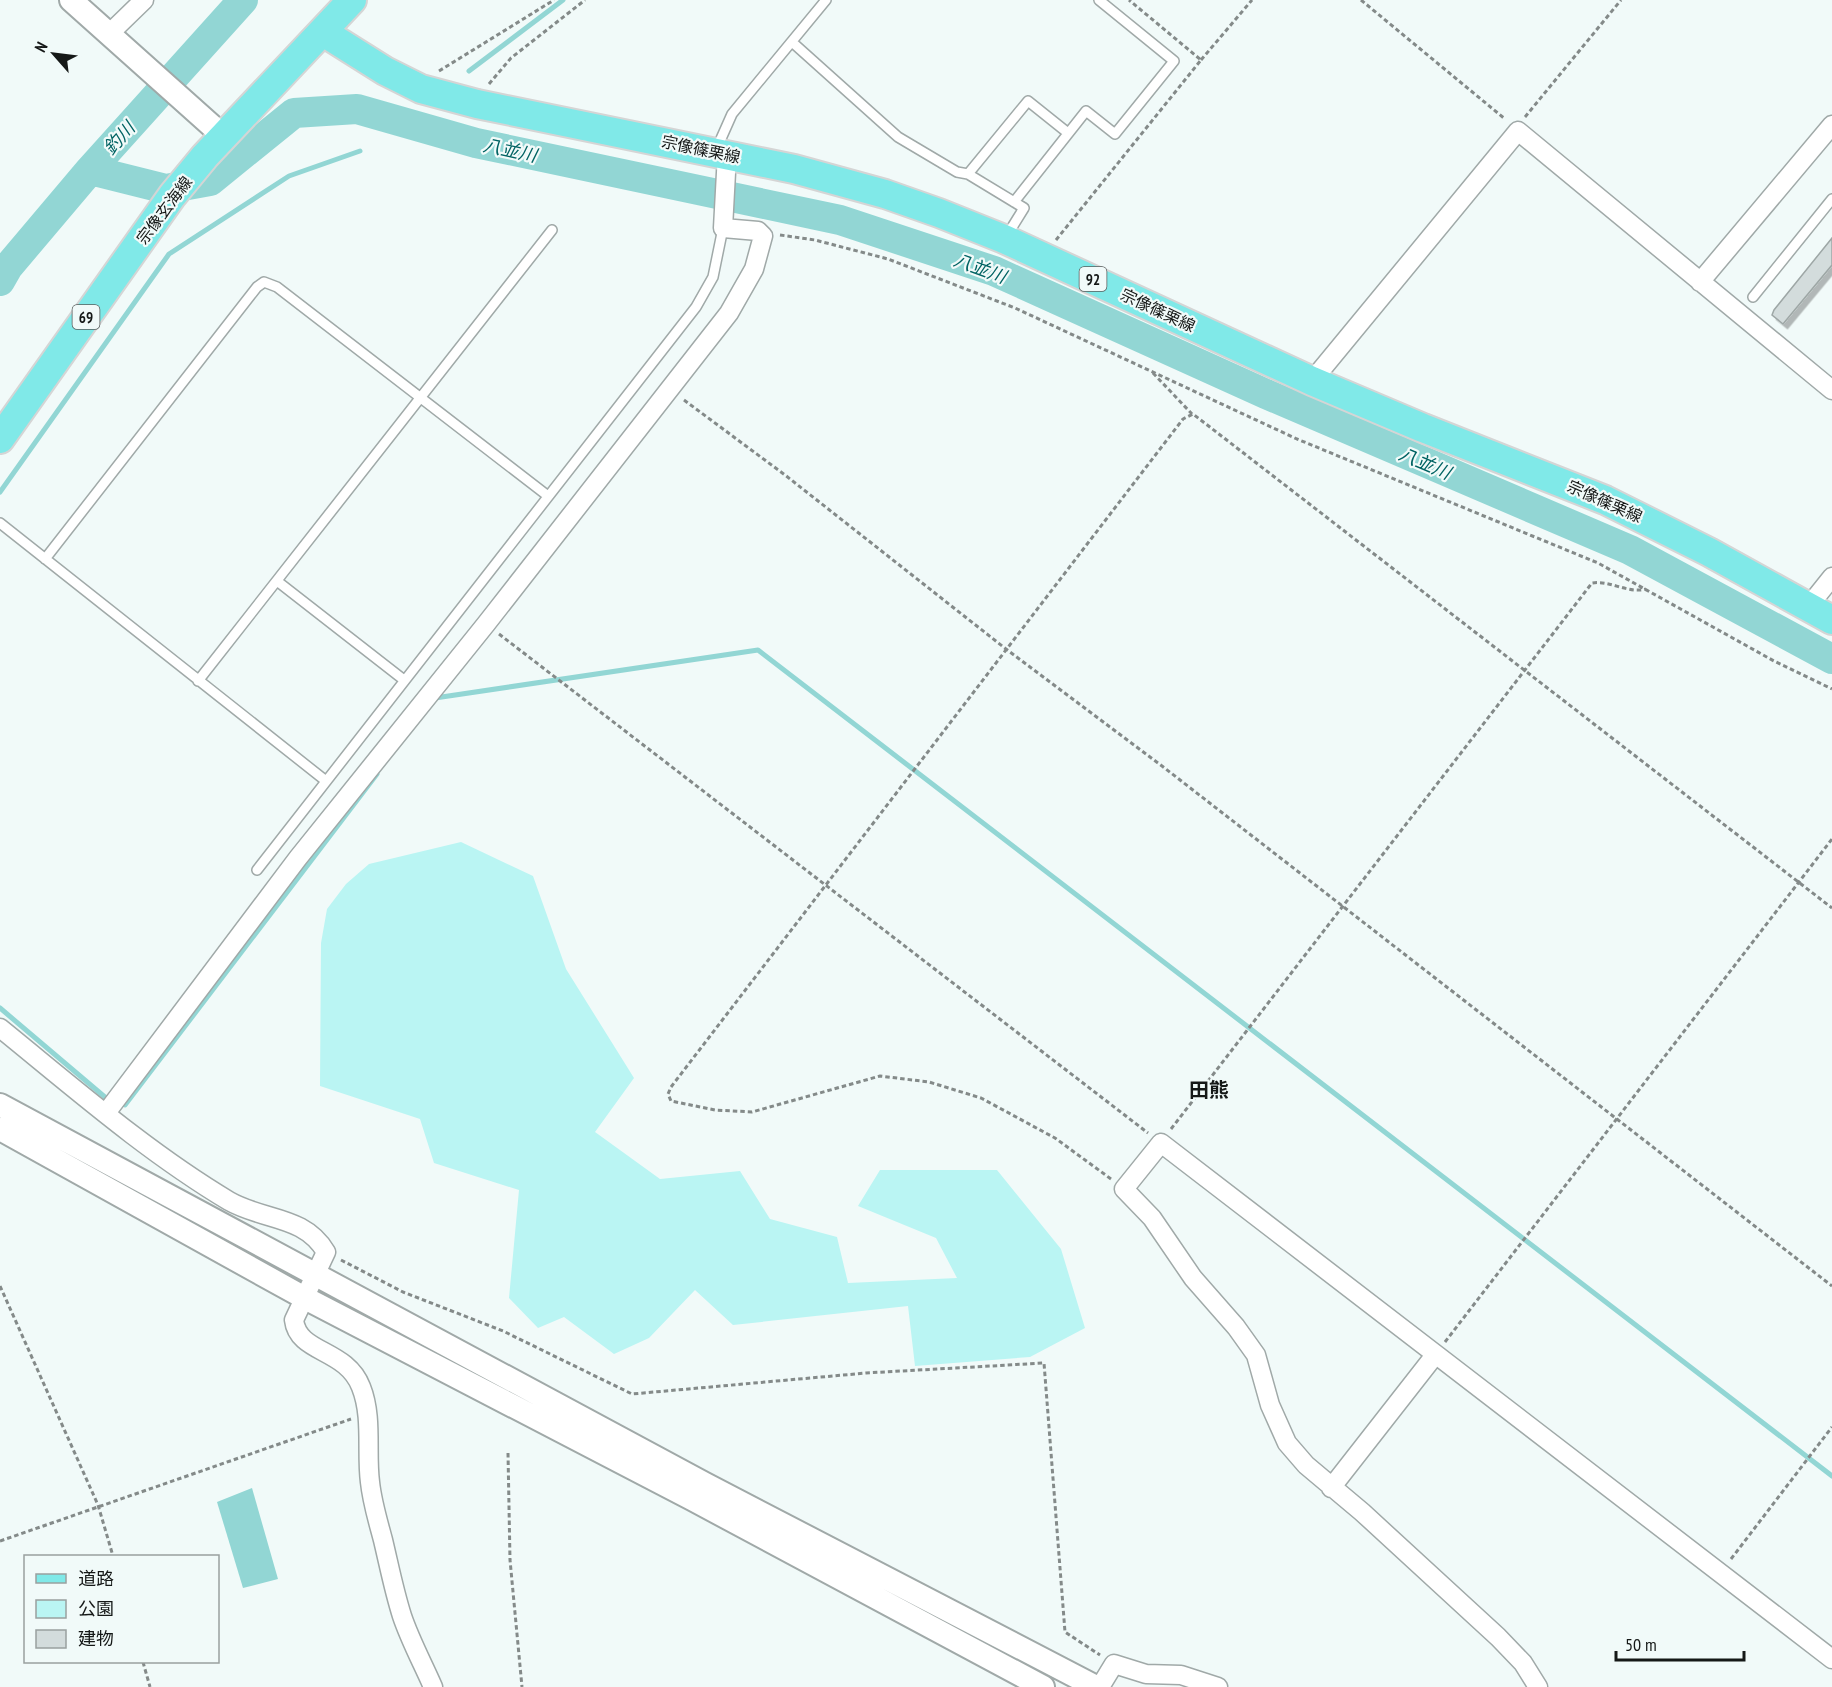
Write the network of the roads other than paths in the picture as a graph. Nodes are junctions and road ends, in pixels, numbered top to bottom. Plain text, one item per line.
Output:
1 (71, 0) edge
2 (144, 0) edge
3 (352, 0) edge
4 (826, 0) edge
5 (1099, 0) edge
6 (323, 32) junction
7 (112, 35) junction
8 (792, 42) junction
9 (1832, 126) edge
10 (1068, 133) junction
11 (213, 138) junction
12 (723, 158) junction
13 (968, 174) junction
14 (1832, 200) edge
15 (1014, 202) junction
16 (723, 222) junction
17 (552, 230) dead end
18 (1004, 239) junction
19 (1700, 282) junction
20 (1753, 297) dead end
21 (1312, 381) junction
22 (1832, 390) edge
23 (421, 398) junction
24 (0, 439) edge
25 (548, 496) junction
26 (0, 523) edge
27 (45, 559) junction
28 (1832, 577) edge
29 (277, 580) junction
30 (1820, 614) edge
31 (404, 680) junction
32 (198, 681) junction
33 (326, 781) junction
34 (256, 870) dead end
35 (0, 1028) edge
36 (0, 1105) edge
37 (106, 1113) junction
38 (0, 1129) edge
39 (315, 1274) junction
40 (303, 1297) junction
41 (1435, 1355) junction
42 (1331, 1488) junction
43 (1832, 1659) edge
44 (433, 1687) edge
45 (1043, 1687) edge
46 (1098, 1687) edge
47 (1218, 1687) edge
48 (1538, 1687) edge

1 - 7 street
2 - 7 street
3 - 6 main road, 宗像玄海線 / 69
4 - 8 lane
5 - 10 lane
6 - 11 main road, 宗像玄海線 / 69
6 - 12 main road, 宗像篠栗線 / 92
7 - 11 street
8 - 12 lane
8 - 13 lane
9 - 19 street
10 - 13 lane
10 - 15 lane
11 - 24 main road, 宗像玄海線 / 69
12 - 16 street
12 - 18 main road, 宗像篠栗線 / 92
13 - 15 lane
14 - 20 lane
15 - 18 lane
16 - 25 lane
16 - 37 street
17 - 23 lane
18 - 21 main road, 宗像篠栗線 / 92
19 - 21 street
19 - 22 street
21 - 30 main road, 宗像篠栗線 / 92
23 - 25 lane
23 - 27 lane
23 - 29 lane
25 - 31 lane
26 - 27 lane
27 - 32 lane
28 - 30 street
29 - 31 lane
29 - 32 lane
31 - 33 lane
32 - 33 lane
33 - 34 lane
35 - 37 street
36 - 39 street
37 - 39 street
38 - 40 street
39 - 40 street
39 - 46 street
40 - 44 street
40 - 45 street
41 - 42 street
41 - 42 street
41 - 43 street
42 - 48 street
46 - 47 street

